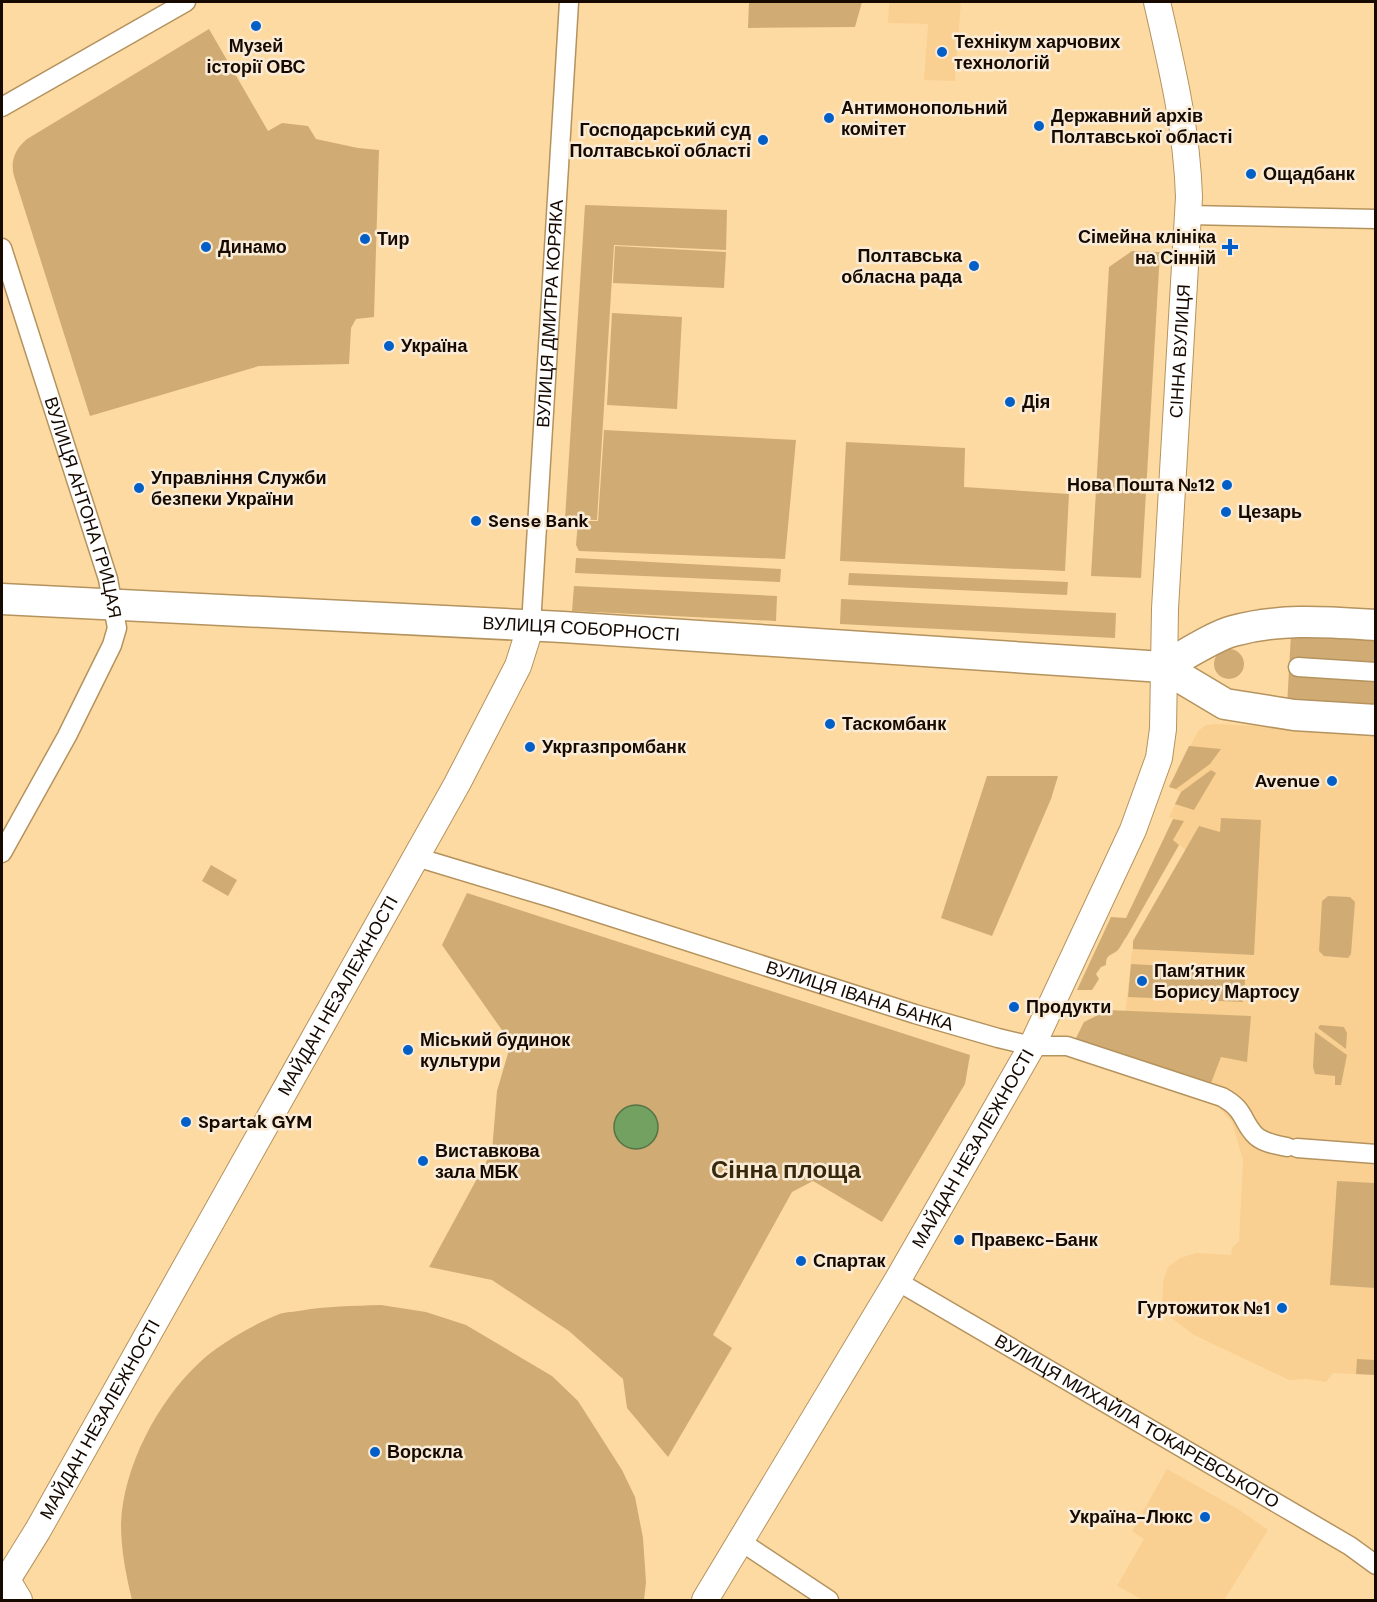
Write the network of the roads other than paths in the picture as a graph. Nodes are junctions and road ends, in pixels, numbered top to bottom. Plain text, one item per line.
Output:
1 (186, 2) edge
2 (569, 2) edge
3 (1157, 2) edge
4 (2, 107) edge
5 (1188, 215) junction
6 (1376, 219) edge
7 (2, 248) edge
8 (2, 599) edge
9 (114, 604) junction
10 (1376, 625) edge
11 (531, 626) junction
12 (1163, 666) junction
13 (1298, 667) dead end
14 (1376, 672) edge
15 (1376, 720) edge
16 (2, 853) edge
17 (416, 857) junction
18 (1032, 1046) junction
19 (1376, 1154) edge
20 (897, 1281) junction
21 (740, 1541) junction
22 (1376, 1565) edge
23 (9, 1589) edge
24 (705, 1600) edge
25 (829, 1600) edge

1 - 4 street
2 - 11 street, ВУЛИЦЯ ДМИТРА КОРЯКА
3 - 5 main road, СІННА ВУЛИЦЯ
5 - 6 street
5 - 12 main road, СІННА ВУЛИЦЯ
7 - 9 street, ВУЛИЦЯ АНТОНА ГРИЦАЯ
8 - 9 main road, ВУЛИЦЯ СОБОРНОСТІ
9 - 11 main road, ВУЛИЦЯ СОБОРНОСТІ
9 - 16 street, ВУЛИЦЯ АНТОНА ГРИЦАЯ
10 - 12 main road
11 - 12 main road, ВУЛИЦЯ СОБОРНОСТІ
11 - 17 main road, МАЙДАН НЕЗАЛЕЖНОСТІ
12 - 15 main road, ВУЛИЦЯ СОБОРНОСТІ
12 - 18 main road, МАЙДАН НЕЗАЛЕЖНОСТІ
13 - 14 street
17 - 18 street, ВУЛИЦЯ ІВАНА БАНКА
17 - 23 main road, МАЙДАН НЕЗАЛЕЖНОСТІ
18 - 19 street, ВУЛИЦЯ ІВАНА БАНКА
18 - 20 main road, МАЙДАН НЕЗАЛЕЖНОСТІ
20 - 21 main road, МАЙДАН НЕЗАЛЕЖНОСТІ
20 - 22 street, ВУЛИЦЯ МИХАЙЛА ТОКАРЕВСЬКОГО
21 - 24 main road, МАЙДАН НЕЗАЛЕЖНОСТІ
21 - 25 street

